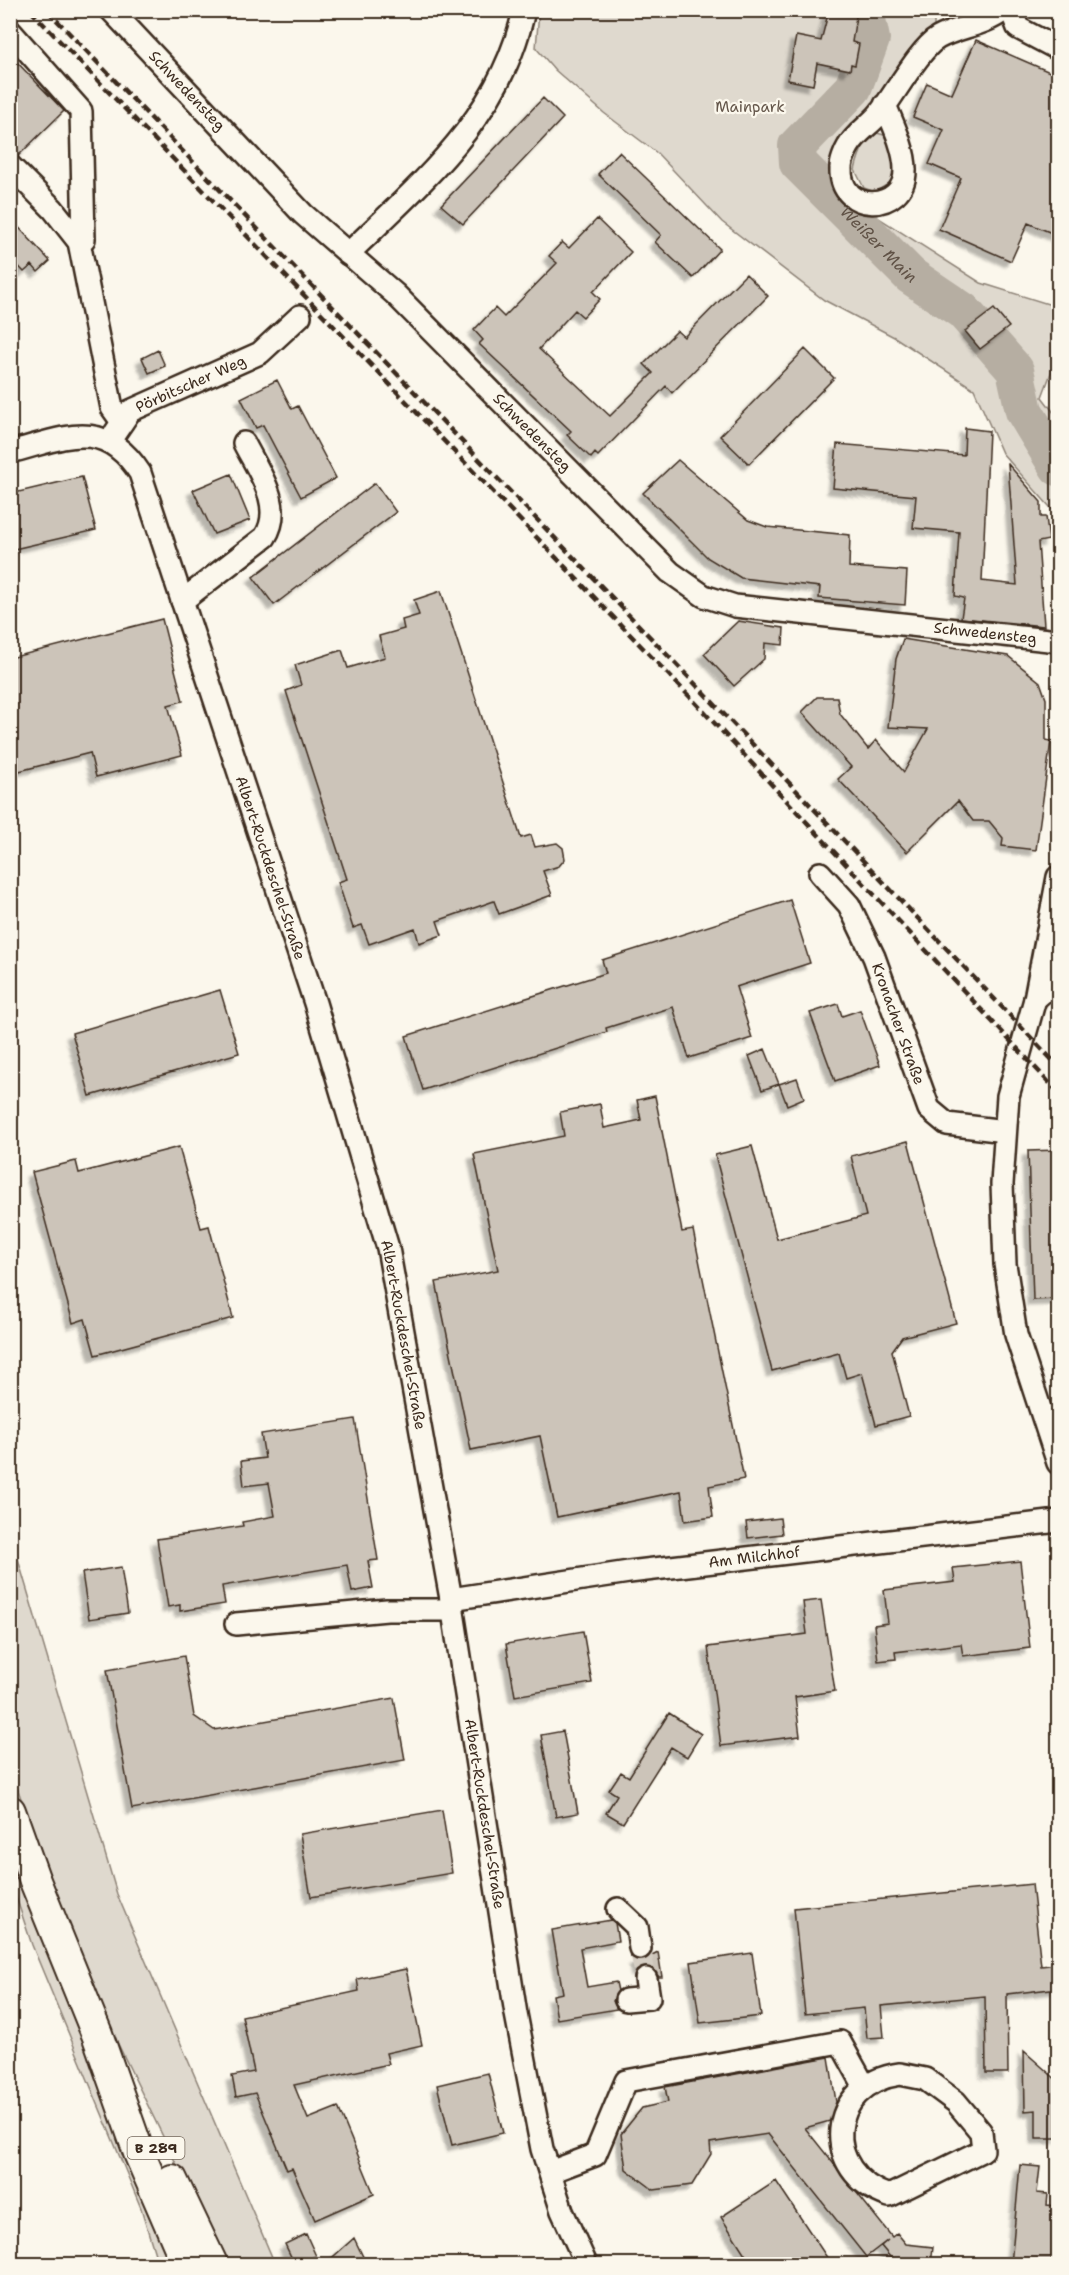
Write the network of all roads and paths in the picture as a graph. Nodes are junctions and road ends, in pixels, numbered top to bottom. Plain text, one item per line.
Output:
1 (111, 10) edge
2 (524, 10) edge
3 (1004, 10) edge
4 (1011, 10) edge
5 (10, 31) edge
6 (1059, 50) edge
7 (885, 105) dead end
8 (10, 166) edge
9 (79, 242) junction
10 (348, 254) junction
11 (300, 316) dead end
12 (122, 422) junction
13 (109, 440) junction
14 (243, 443) dead end
15 (10, 452) edge
16 (182, 601) junction
17 (1059, 641) edge
18 (820, 873) dead end
19 (1059, 877) edge
20 (1059, 979) edge
21 (1035, 999) junction
22 (1005, 1131) junction
23 (1059, 1463) edge
24 (1059, 1521) edge
25 (452, 1604) junction
26 (236, 1624) dead end
27 (10, 1811) edge
28 (618, 1909) dead end
29 (640, 1947) tunnel mouth
30 (646, 1979) tunnel mouth
31 (626, 2000) dead end
32 (97, 2034) junction
33 (865, 2087) junction
34 (549, 2172) junction
35 (187, 2265) edge
36 (212, 2265) edge
37 (586, 2265) edge

1 - 10 street, Schwedensteg
2 - 10 street
3 - 7 street
4 - 6 street
5 - 9 street
8 - 9 street
9 - 12 street
10 - 17 street, Schwedensteg
11 - 12 street, Pörbitscher Weg
12 - 13 street, Pörbitscher Weg
13 - 15 street
13 - 16 street, Albert-Ruckdeschel-Straße
14 - 16 street
16 - 25 street, Albert-Ruckdeschel-Straße
18 - 22 street, Kronacher Straße
19 - 21 street
20 - 21 street
21 - 22 street
22 - 23 street
24 - 25 street, Am Milchhof
25 - 26 street, Am Milchhof
25 - 34 street, Albert-Ruckdeschel-Straße
27 - 32 highway, B 289
28 - 29 street
30 - 31 street
32 - 35 highway, B 289
32 - 36 highway, B 289
33 - 33 street
33 - 34 street
34 - 37 street, Albert-Ruckdeschel-Straße

